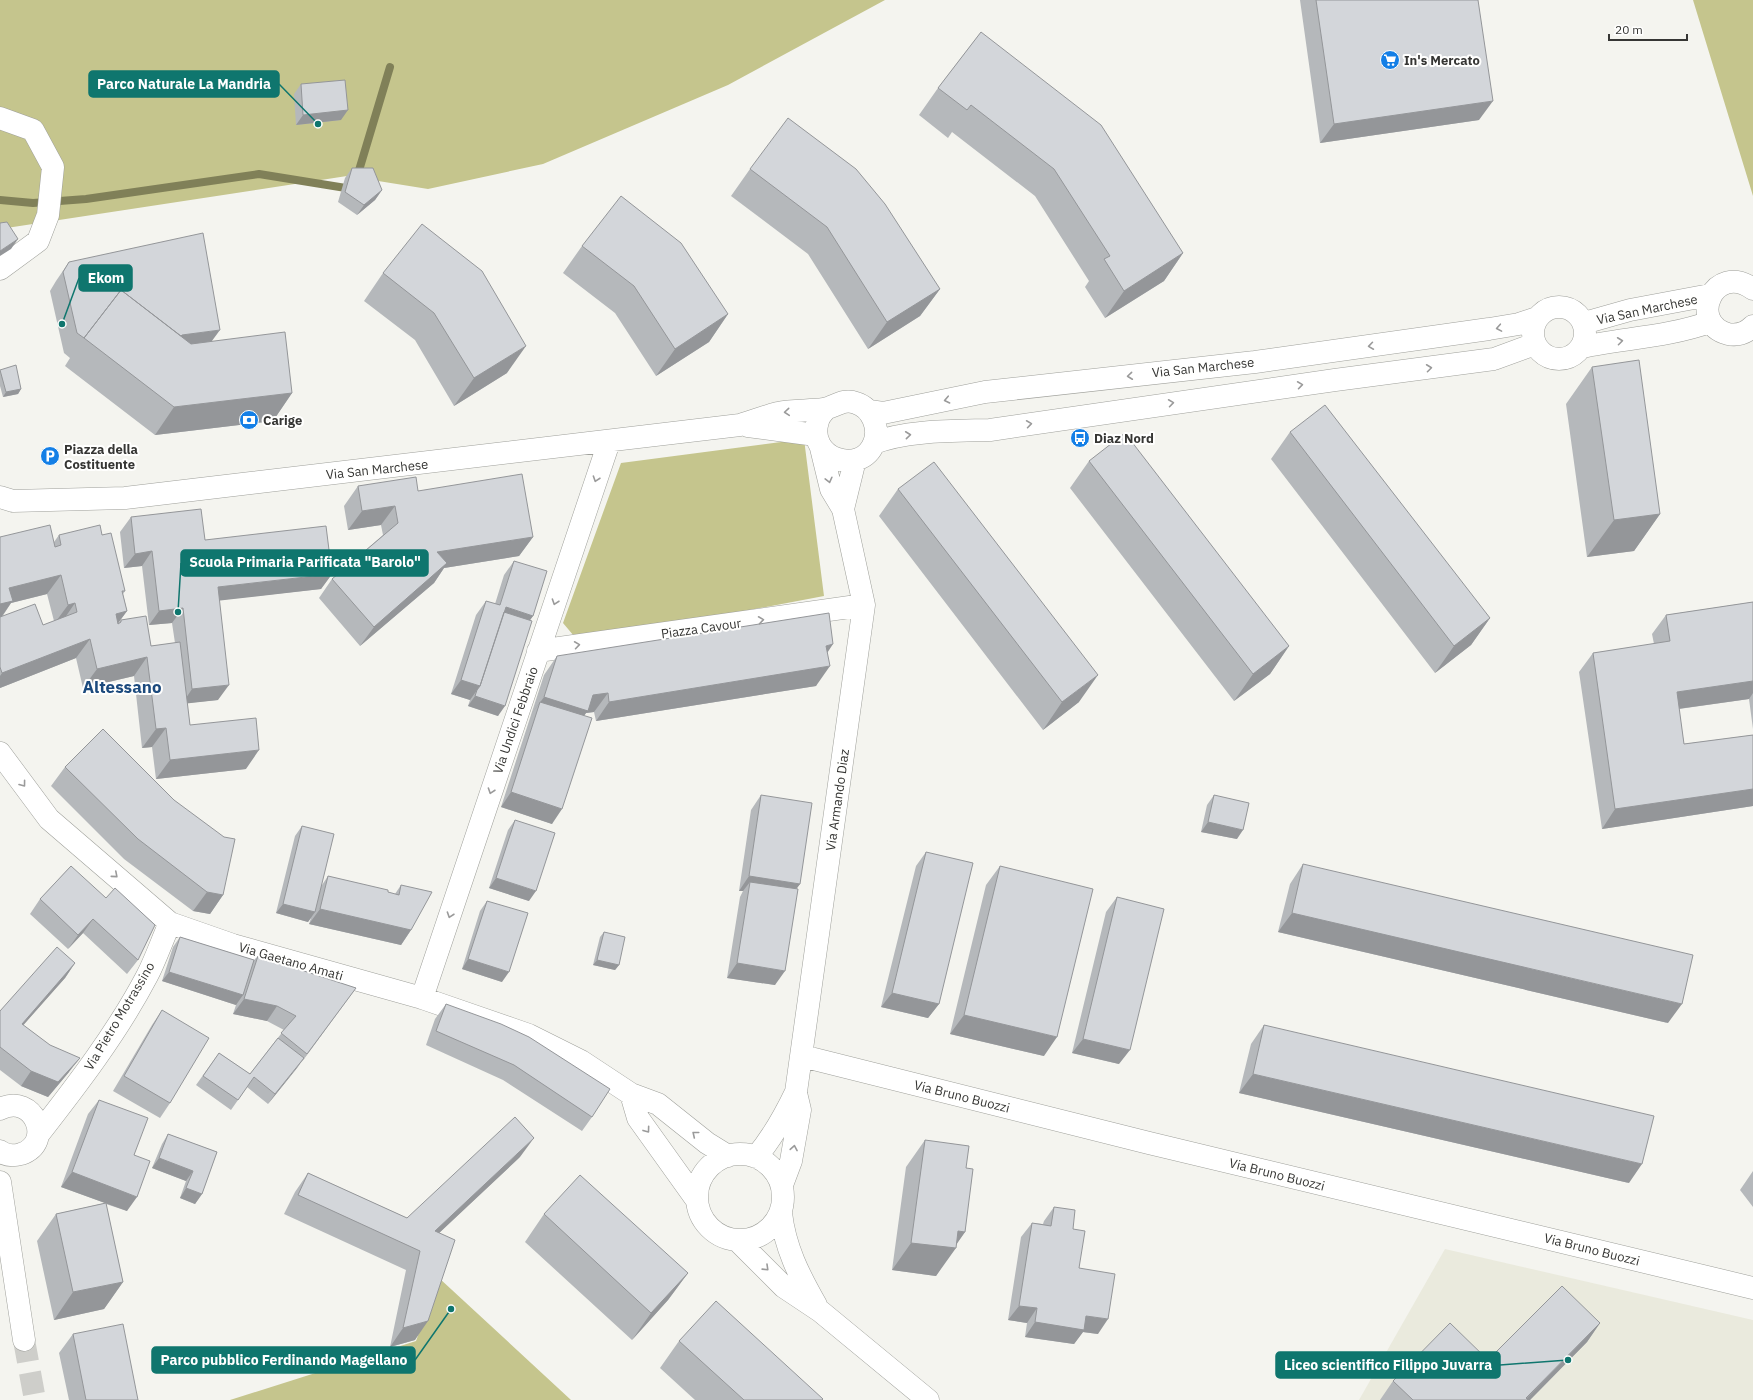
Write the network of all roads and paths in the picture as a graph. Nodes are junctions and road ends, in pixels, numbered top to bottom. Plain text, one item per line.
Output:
1 (0, 118) edge
2 (0, 268) edge
3 (1753, 289) edge
4 (1710, 296) junction
5 (1537, 318) junction
6 (1710, 322) junction
7 (1584, 323) junction
8 (1753, 326) edge
9 (1535, 344) junction
10 (1582, 347) junction
11 (826, 408) junction
12 (869, 411) junction
13 (740, 425) junction
14 (819, 441) junction
15 (609, 442) junction
16 (874, 443) junction
17 (855, 460) junction
18 (4, 502) edge
19 (843, 509) junction
20 (864, 605) junction
21 (538, 651) junction
22 (0, 753) edge
23 (170, 923) junction
24 (422, 998) junction
25 (802, 1056) junction
26 (76, 1086) junction
27 (796, 1092) junction
28 (631, 1094) junction
29 (2, 1106) edge
30 (26, 1109) junction
31 (38, 1136) junction
32 (8, 1153) edge
33 (728, 1156) junction
34 (756, 1156) junction
35 (782, 1185) junction
36 (2, 1192) edge
37 (696, 1199) junction
38 (781, 1213) junction
39 (738, 1241) junction
40 (1753, 1288) edge
41 (820, 1311) junction
42 (24, 1340) tunnel mouth
43 (928, 1400) edge

1 - 2 street
3 - 4 street
4 - 6 street
4 - 7 street, Via San Marchese
5 - 7 street
5 - 9 street
5 -> 12 street, Via San Marchese
6 - 8 street
10 -> 6 street, Via San Marchese
7 - 10 street
9 - 10 street
16 -> 9 street
11 - 12 street
11 -> 13 street
11 - 14 street
12 - 16 street
13 - 14 street
13 - 15 street, Via San Marchese
14 - 17 street
14 -> 19 street, Via Armando Diaz
15 - 18 street, Via San Marchese
15 -> 21 street, Via Undici Febbraio
16 - 17 street
17 - 19 street, Via Armando Diaz
19 - 20 street, Via Armando Diaz
21 -> 20 street, Piazza Cavour
20 - 25 street, Via Armando Diaz
21 -> 24 street, Via Undici Febbraio
22 -> 23 street, Via Gaetano Amati
23 - 24 street, Via Gaetano Amati
23 - 26 street, Via Pietro Motrassino
24 - 28 street, Via Gaetano Amati
25 - 27 street, Via Armando Diaz
25 - 40 street, Via Bruno Buozzi
26 - 30 street
26 - 31 street, Via Pietro Motrassino
27 - 34 street, Via Armando Diaz
35 -> 27 street, Via Armando Diaz
33 -> 28 street, Via Gaetano Amati
28 -> 37 street
29 - 30 street
30 - 31 street
31 - 32 street, Via Pietro Motrassino
32 - 36 street
33 - 34 street
33 - 37 street
34 - 35 street
35 - 38 street
36 - 42 street
37 - 39 street
38 - 39 street
38 - 41 street
39 -> 41 street
41 - 43 street

